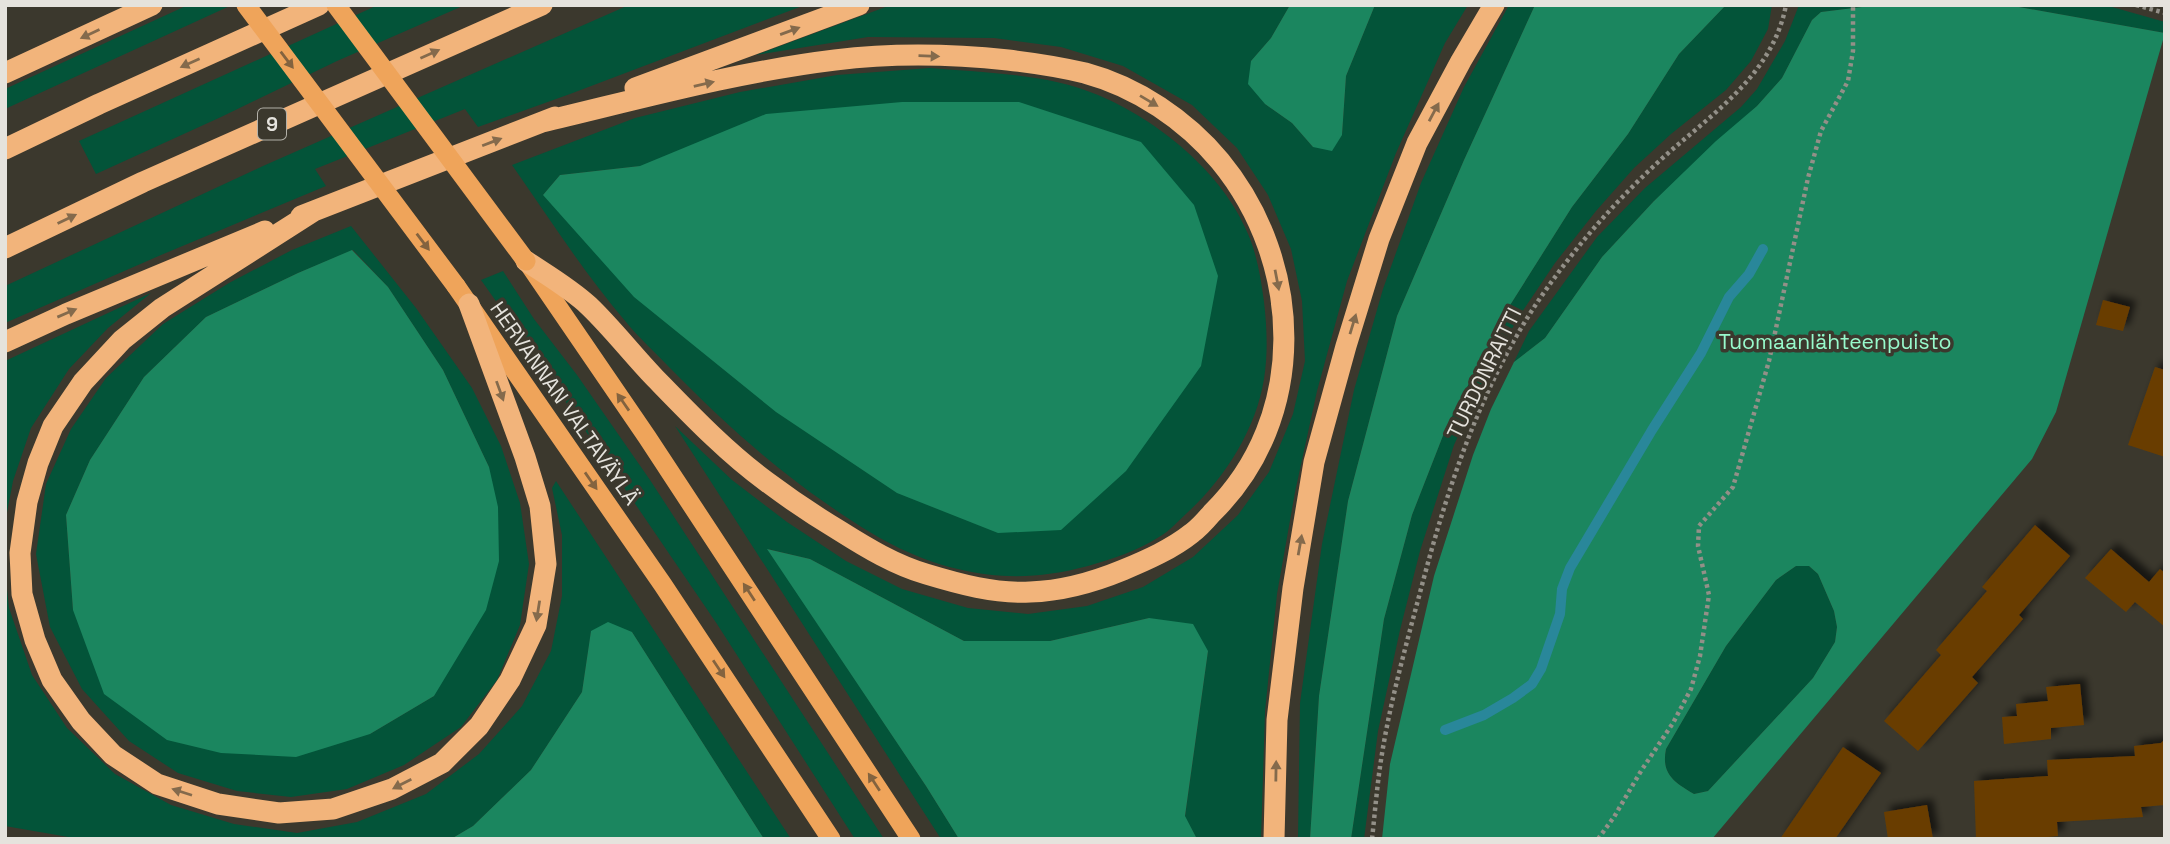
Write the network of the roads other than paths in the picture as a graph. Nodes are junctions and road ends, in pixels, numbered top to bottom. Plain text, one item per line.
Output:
1 (152, 5) edge
2 (246, 5) edge
3 (319, 5) edge
4 (336, 5) edge
5 (542, 5) edge
6 (859, 5) edge
7 (1494, 5) edge
8 (5, 73) edge
9 (542, 122) junction
10 (5, 149) edge
11 (314, 211) junction
12 (5, 248) edge
13 (526, 261) junction
14 (469, 304) junction
15 (5, 342) edge
16 (831, 839) edge
17 (911, 839) edge
18 (1274, 839) edge

1 -> 8 highway
2 -> 14 highway, HERVANNAN VALTAVÄYLÄ, bridge
3 -> 10 highway
4 - 13 highway, bridge
12 -> 5 highway, 9
9 -> 6 highway
18 -> 7 highway
11 -> 9 highway
9 -> 13 highway
14 -> 11 highway
15 -> 11 highway
17 -> 13 highway
14 -> 16 highway, HERVANNAN VALTAVÄYLÄ

